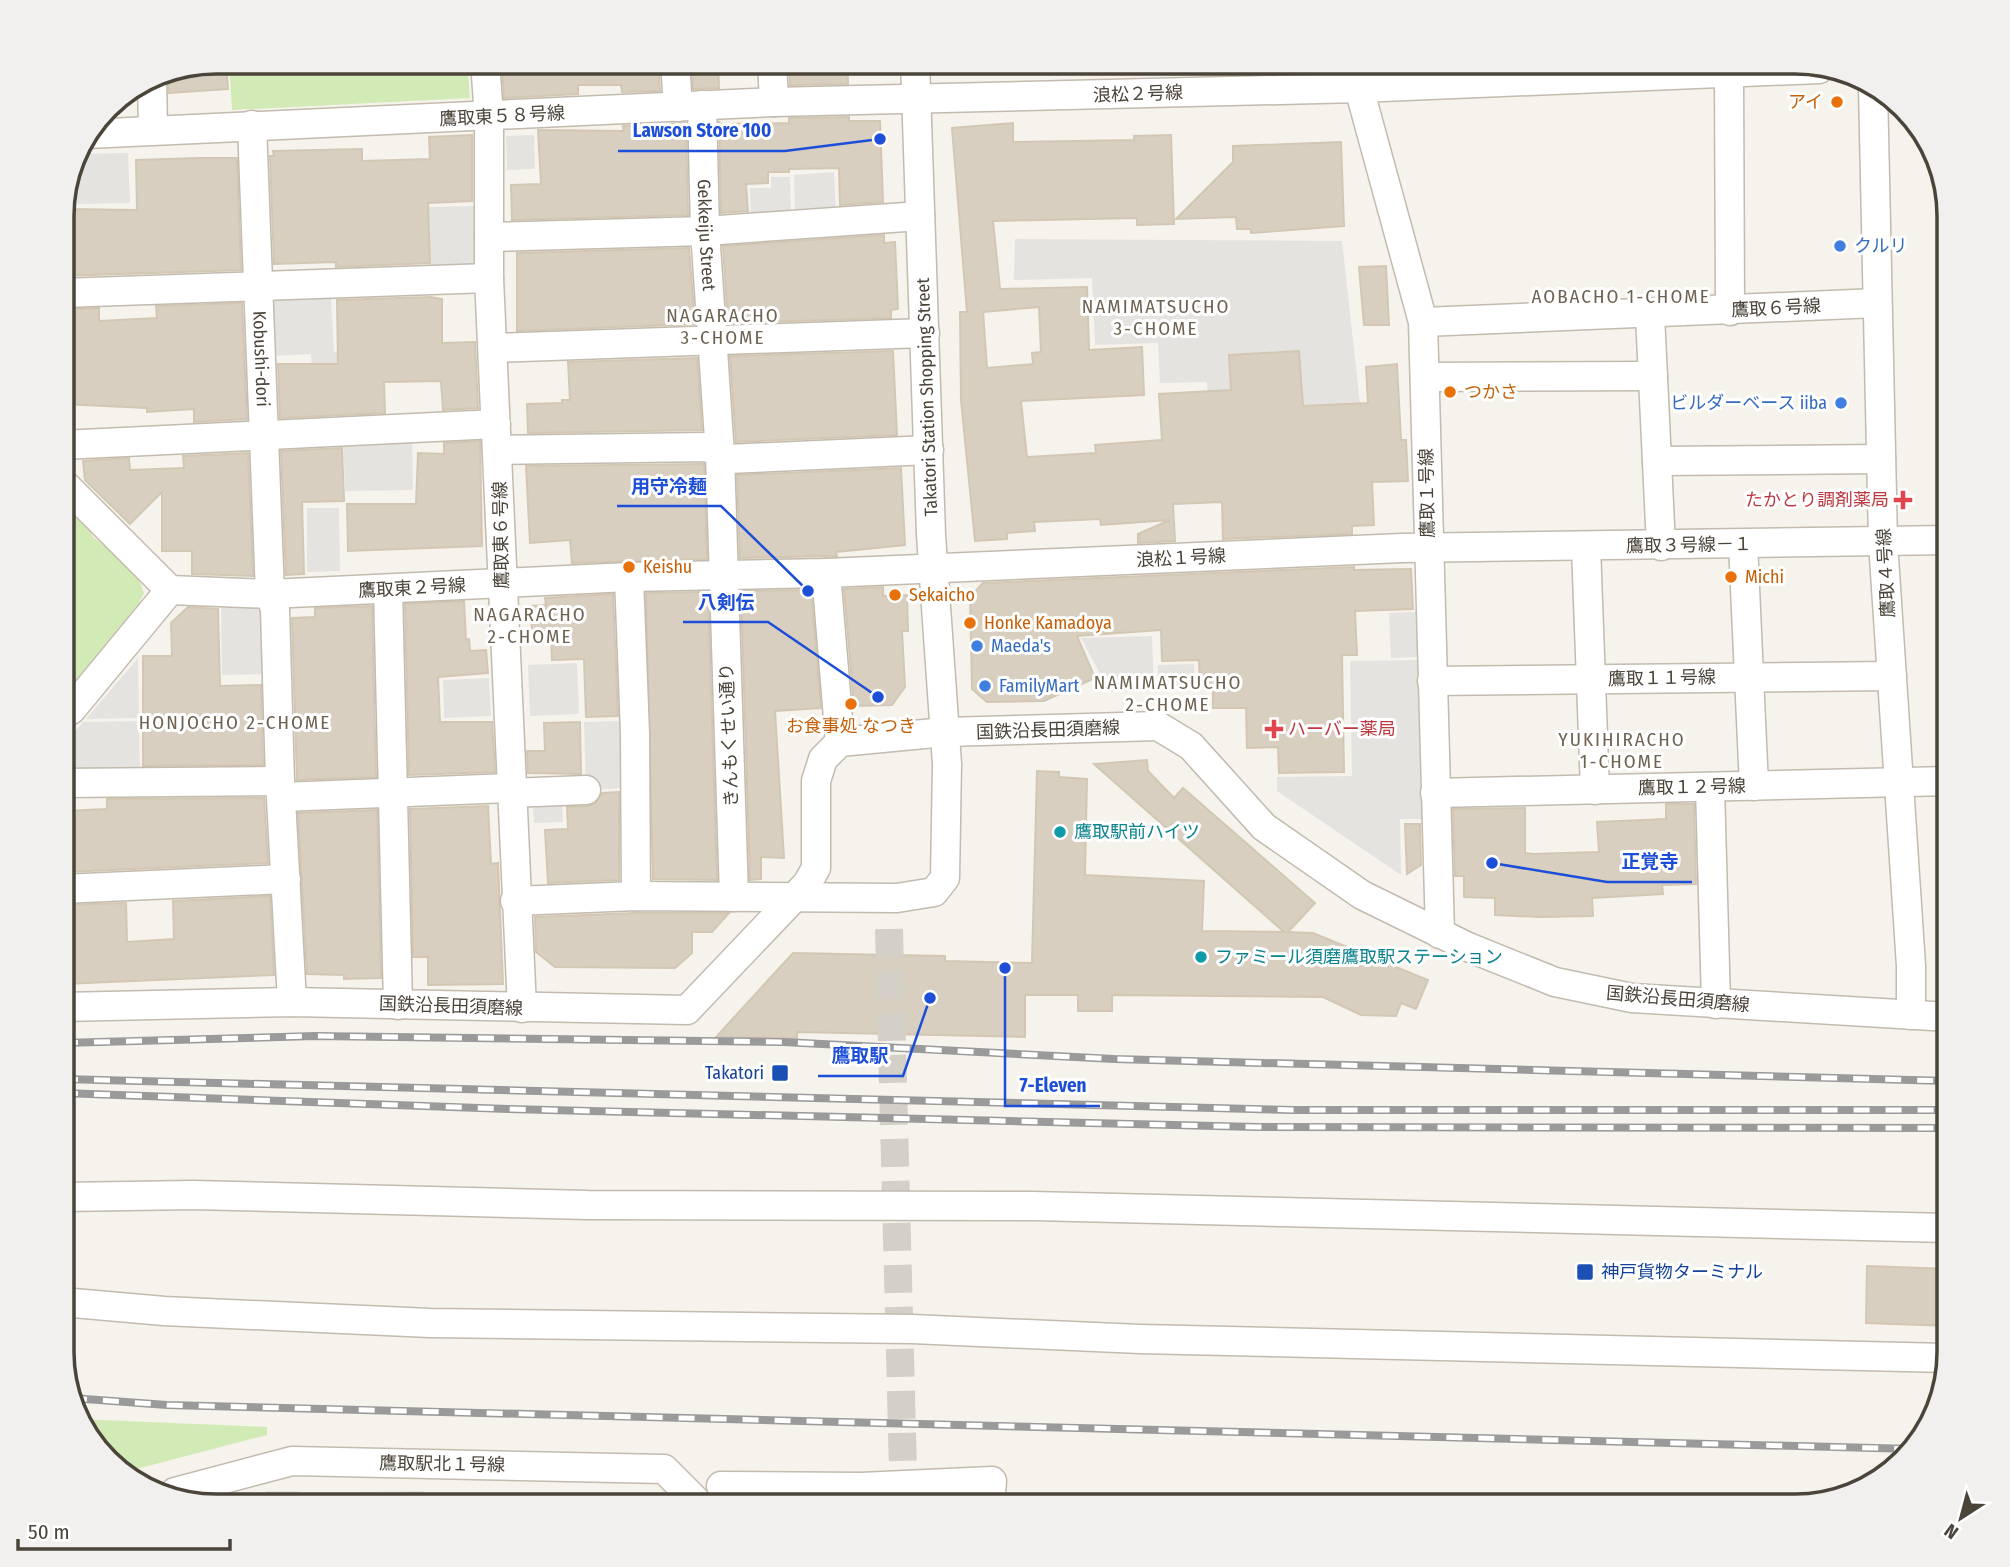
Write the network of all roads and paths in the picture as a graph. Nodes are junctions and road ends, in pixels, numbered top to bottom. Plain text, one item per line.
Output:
1 (486, 74) edge
2 (679, 74) edge
3 (773, 74) edge
4 (916, 74) edge
5 (1544, 74) edge
6 (1729, 74) edge
7 (1358, 75) edge
8 (152, 88) edge
9 (1873, 98) edge
10 (917, 100) junction
11 (774, 102) junction
12 (690, 106) junction
13 (489, 117) junction
14 (252, 125) junction
15 (153, 130) junction
16 (100, 133) edge
17 (920, 216) junction
18 (705, 232) junction
19 (489, 237) junction
20 (489, 278) junction
21 (260, 286) junction
22 (74, 293) edge
23 (1877, 303) junction
24 (1730, 311) junction
25 (1650, 315) junction
26 (1423, 322) junction
27 (925, 333) junction
28 (712, 339) junction
29 (493, 348) junction
30 (1653, 376) junction
31 (1425, 377) junction
32 (264, 433) junction
33 (497, 437) junction
34 (74, 444) edge
35 (929, 450) junction
36 (720, 454) junction
37 (1881, 459) junction
38 (1657, 461) junction
39 (74, 494) edge
40 (1937, 540) edge
41 (1883, 542) junction
42 (1743, 544) junction
43 (1661, 546) junction
44 (1586, 547) junction
45 (1429, 549) junction
46 (933, 568) junction
47 (826, 573) junction
48 (724, 574) junction
49 (629, 577) junction
50 (502, 583) junction
51 (388, 589) junction
52 (170, 590) junction
53 (270, 594) junction
54 (1892, 676) junction
55 (1749, 677) junction
56 (1591, 679) junction
57 (1432, 681) junction
58 (74, 706) edge
59 (945, 732) junction
60 (840, 742) junction
61 (1937, 781) edge
62 (1899, 782) junction
63 (74, 783) edge
64 (1710, 786) junction
65 (1754, 786) junction
66 (281, 789) junction
67 (586, 790) dead end
68 (1595, 790) junction
69 (510, 791) junction
70 (1435, 793) junction
71 (392, 804) junction
72 (286, 879) junction
73 (74, 888) edge
74 (636, 896) junction
75 (734, 897) junction
76 (792, 899) junction
77 (515, 901) junction
78 (1440, 934) junction
79 (292, 1002) junction
80 (1716, 1004) junction
81 (398, 1005) junction
82 (74, 1007) edge
83 (522, 1009) junction
84 (1911, 1015) junction
85 (1937, 1016) edge
86 (74, 1197) edge
87 (1937, 1228) edge
88 (74, 1303) edge
89 (1936, 1358) edge
90 (721, 1486) dead end
91 (192, 1491) edge
92 (689, 1494) edge
93 (991, 1494) edge

1 - 13 street, 鷹取東６号線
2 - 12 street, Gekkeiju Street
3 - 11 street
4 - 10 street, Takatori Station Shopping Street
5 - 7 street, 浪松２号線
6 - 24 street
7 - 10 street, 浪松２号線
7 - 26 street, 鷹取１号線
8 - 15 street
9 - 23 street, 鷹取４号線
10 - 11 street, 鷹取東５８号線
10 - 17 street, Takatori Station Shopping Street
11 - 12 street, 鷹取東５８号線
12 - 13 street, 鷹取東５８号線
12 - 18 street, Gekkeiju Street
13 - 14 street, 鷹取東５８号線
13 - 19 street, 鷹取東６号線
14 - 15 street, 鷹取東５８号線
14 - 21 street, Kobushi-dori
15 - 16 street, 鷹取東５８号線
17 - 18 street
17 - 27 street, Takatori Station Shopping Street
18 - 19 street
18 - 28 street, Gekkeiju Street
19 - 20 street, 鷹取東６号線
20 - 21 street
20 - 29 street, 鷹取東６号線
21 - 22 street
21 - 32 street, Kobushi-dori
23 - 24 street, 鷹取６号線
23 - 37 street, 鷹取４号線
24 - 25 street, 鷹取６号線
25 - 26 street, 鷹取６号線
25 - 30 street
26 - 31 street, 鷹取１号線
27 - 28 street
27 - 35 street, Takatori Station Shopping Street
28 - 29 street
28 - 36 street, Gekkeiju Street
29 - 33 street, 鷹取東６号線
30 - 31 street
30 - 38 street
31 - 45 street, 鷹取１号線
32 - 33 street
32 - 34 street
32 - 53 street, Kobushi-dori
33 - 36 street
33 - 50 street, 鷹取東６号線
35 - 36 street
35 - 46 street, Takatori Station Shopping Street
36 - 48 street, Gekkeiju Street
37 - 38 street
37 - 41 street, 鷹取４号線
38 - 43 street
39 - 52 street
40 - 41 street, 鷹取３号線－１
41 - 42 street, 鷹取３号線－１
41 - 54 street, 鷹取４号線
42 - 43 street, 鷹取３号線－１
42 - 55 street
43 - 44 street, 鷹取３号線－１
44 - 45 street, 鷹取３号線－１
44 - 56 street
45 - 46 street, 浪松１号線
45 - 57 street, 鷹取１号線
46 - 47 street, 鷹取東２号線
46 - 59 street, Takatori Station Shopping Street
47 - 48 street, 鷹取東２号線
47 - 60 street
48 - 49 street, 鷹取東２号線
48 - 75 street, きんもくせい通り
49 - 50 street, 鷹取東２号線
49 - 74 street
50 - 51 street, 鷹取東２号線
50 - 69 street, 鷹取東６号線
51 - 53 street, 鷹取東２号線
51 - 71 street
52 - 53 street, 鷹取東２号線
52 - 58 street
53 - 66 street, Kobushi-dori
54 - 55 street, 鷹取１１号線
54 - 62 street, 鷹取４号線
55 - 56 street, 鷹取１１号線
55 - 65 street
56 - 57 street, 鷹取１１号線
56 - 68 street
57 - 70 street, 鷹取１号線
59 - 60 street, 国鉄沿長田須磨線
59 - 76 street
59 - 78 street, 国鉄沿長田須磨線
60 - 76 street, 国鉄沿長田須磨線
61 - 62 street, 鷹取１２号線
62 - 65 street, 鷹取１２号線
62 - 84 street, 鷹取４号線
63 - 66 street
64 - 65 street, 鷹取１２号線
64 - 68 street, 鷹取１２号線
64 - 80 street
66 - 71 street
66 - 72 street, Kobushi-dori
67 - 69 street
68 - 70 street, 鷹取１２号線
69 - 71 street
69 - 77 street, 鷹取東６号線
70 - 78 street, 鷹取１号線
71 - 81 street
72 - 73 street
72 - 79 street, Kobushi-dori
74 - 75 street
74 - 77 street
75 - 76 street
76 - 83 street, 国鉄沿長田須磨線
77 - 83 street, 鷹取東６号線
78 - 80 street, 国鉄沿長田須磨線
79 - 81 street, 国鉄沿長田須磨線
79 - 82 street, 国鉄沿長田須磨線
80 - 84 street, 国鉄沿長田須磨線
81 - 83 street, 国鉄沿長田須磨線
84 - 85 street, 国鉄沿長田須磨線
86 - 87 street
88 - 89 street
90 - 93 street
91 - 92 street, 鷹取駅北１号線

